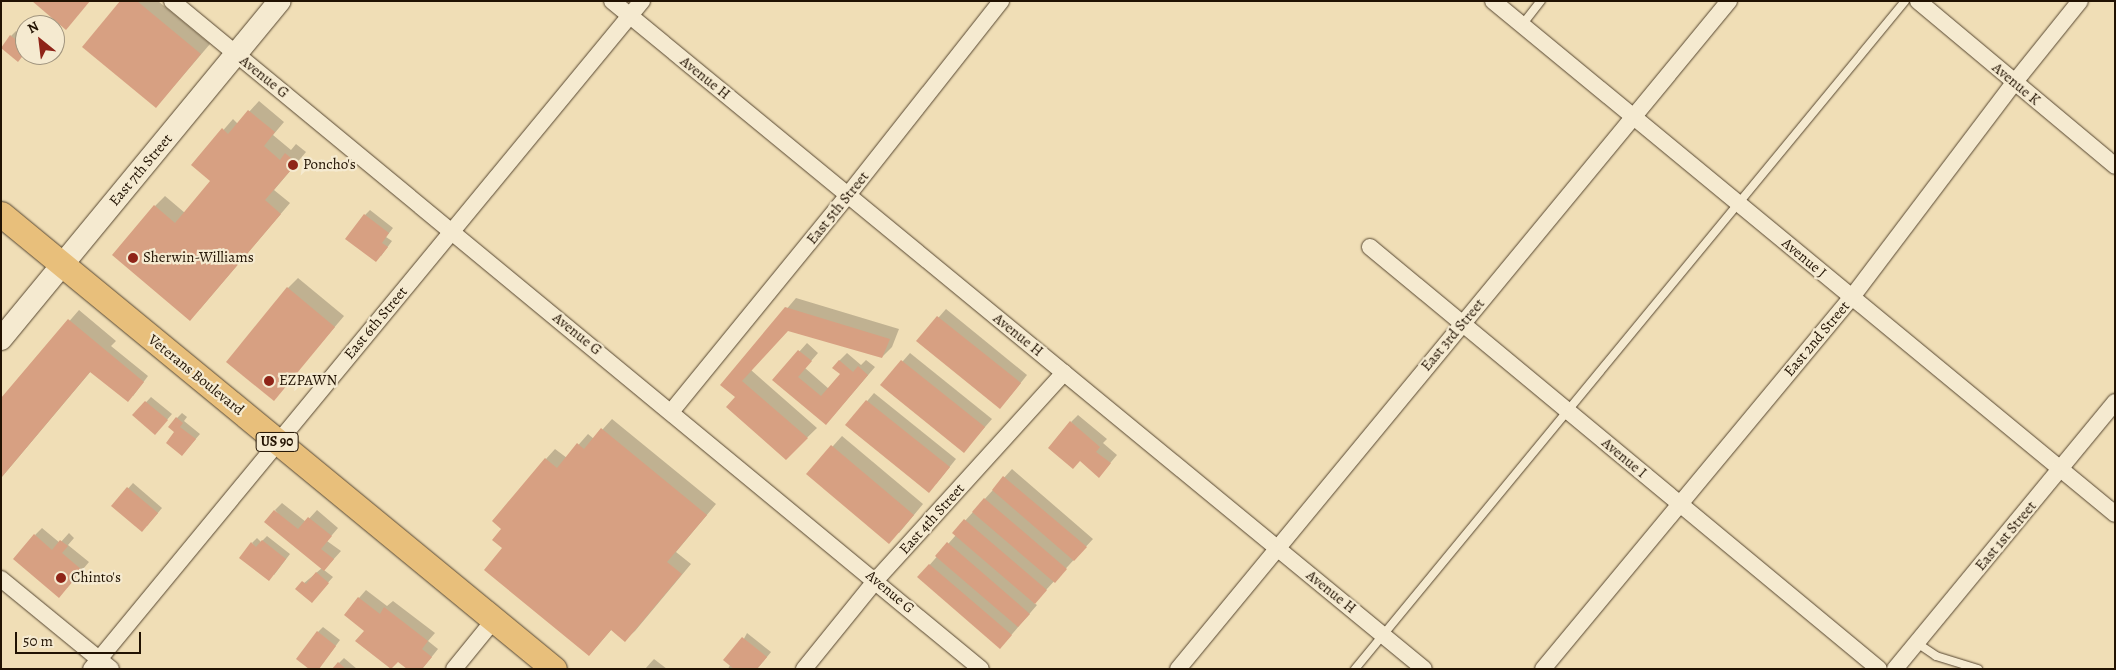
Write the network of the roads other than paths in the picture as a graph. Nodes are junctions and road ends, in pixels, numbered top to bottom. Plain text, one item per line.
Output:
1 (172, 1) edge
2 (280, 1) edge
3 (612, 1) edge
4 (642, 1) edge
5 (1001, 1) edge
6 (1493, 1) edge
7 (1542, 1) edge
8 (1729, 1) edge
9 (1905, 1) edge
10 (1918, 1) edge
11 (2080, 1) edge
12 (630, 16) junction
13 (1522, 25) junction
14 (236, 54) junction
15 (2014, 83) junction
16 (1633, 117) junction
17 (2115, 166) edge
18 (848, 195) junction
19 (1739, 204) junction
20 (1, 214) edge
21 (452, 231) junction
22 (1370, 247) dead end
23 (63, 265) junction
24 (1852, 297) junction
25 (1462, 324) junction
26 (1, 339) edge
27 (1064, 373) junction
28 (2115, 402) edge
29 (1567, 410) junction
30 (671, 412) junction
31 (278, 442) junction
32 (2061, 470) junction
33 (1680, 504) junction
34 (2115, 514) edge
35 (1278, 548) junction
36 (1, 579) edge
37 (876, 580) junction
38 (494, 620) junction
39 (1383, 635) junction
40 (1917, 643) junction
41 (100, 666) edge
42 (454, 669) edge
43 (554, 669) edge
44 (804, 669) edge
45 (980, 669) edge
46 (1178, 669) edge
47 (1355, 669) edge
48 (1424, 669) edge
49 (1543, 669) edge
50 (1879, 669) edge
51 (1895, 669) edge
52 (1978, 669) edge

1 - 14 street, Avenue G
2 - 14 street, East 7th Street
3 - 12 street, Avenue H
4 - 12 street, East 6th Street
5 - 18 street, East 5th Street
6 - 13 street, Avenue J
7 - 13 lane
8 - 16 street, East 3rd Street
9 - 19 lane
10 - 15 street, Avenue K
11 - 15 street, East 2nd Street
12 - 18 street, Avenue H
12 - 21 street, East 6th Street
13 - 16 street, Avenue J
14 - 21 street, Avenue G
14 - 23 street, East 7th Street
15 - 17 street, Avenue K
15 - 24 street, East 2nd Street
16 - 19 street, Avenue J
16 - 25 street, East 3rd Street
18 - 27 street, Avenue H
18 - 30 street, East 5th Street
19 - 24 street, Avenue J
19 - 29 lane
20 - 23 main road, Veterans Boulevard / US 90
21 - 30 street, Avenue G
21 - 31 street, East 6th Street
22 - 25 street, Avenue I
23 - 26 street, East 7th Street
23 - 31 main road, Veterans Boulevard / US 90
24 - 32 street, Avenue J
24 - 33 street, East 2nd Street
25 - 29 street, Avenue I
25 - 35 street, East 3rd Street
27 - 35 street, Avenue H
27 - 37 street, East 4th Street
28 - 32 street, East 1st Street
29 - 33 street, Avenue I
29 - 39 lane
30 - 37 street, Avenue G
31 - 38 main road, Veterans Boulevard / US 90
31 - 41 street, East 6th Street
32 - 34 street, Avenue J
32 - 40 street, East 1st Street
33 - 49 street, East 2nd Street
33 - 50 street, Avenue I
35 - 39 street, Avenue H
35 - 46 street, East 3rd Street
36 - 41 street
37 - 44 street, East 4th Street
37 - 45 street, Avenue G
38 - 42 street
38 - 43 main road, Veterans Boulevard / US 90
39 - 47 lane
39 - 48 street, Avenue H
40 - 51 street, East 1st Street
40 - 52 lane

